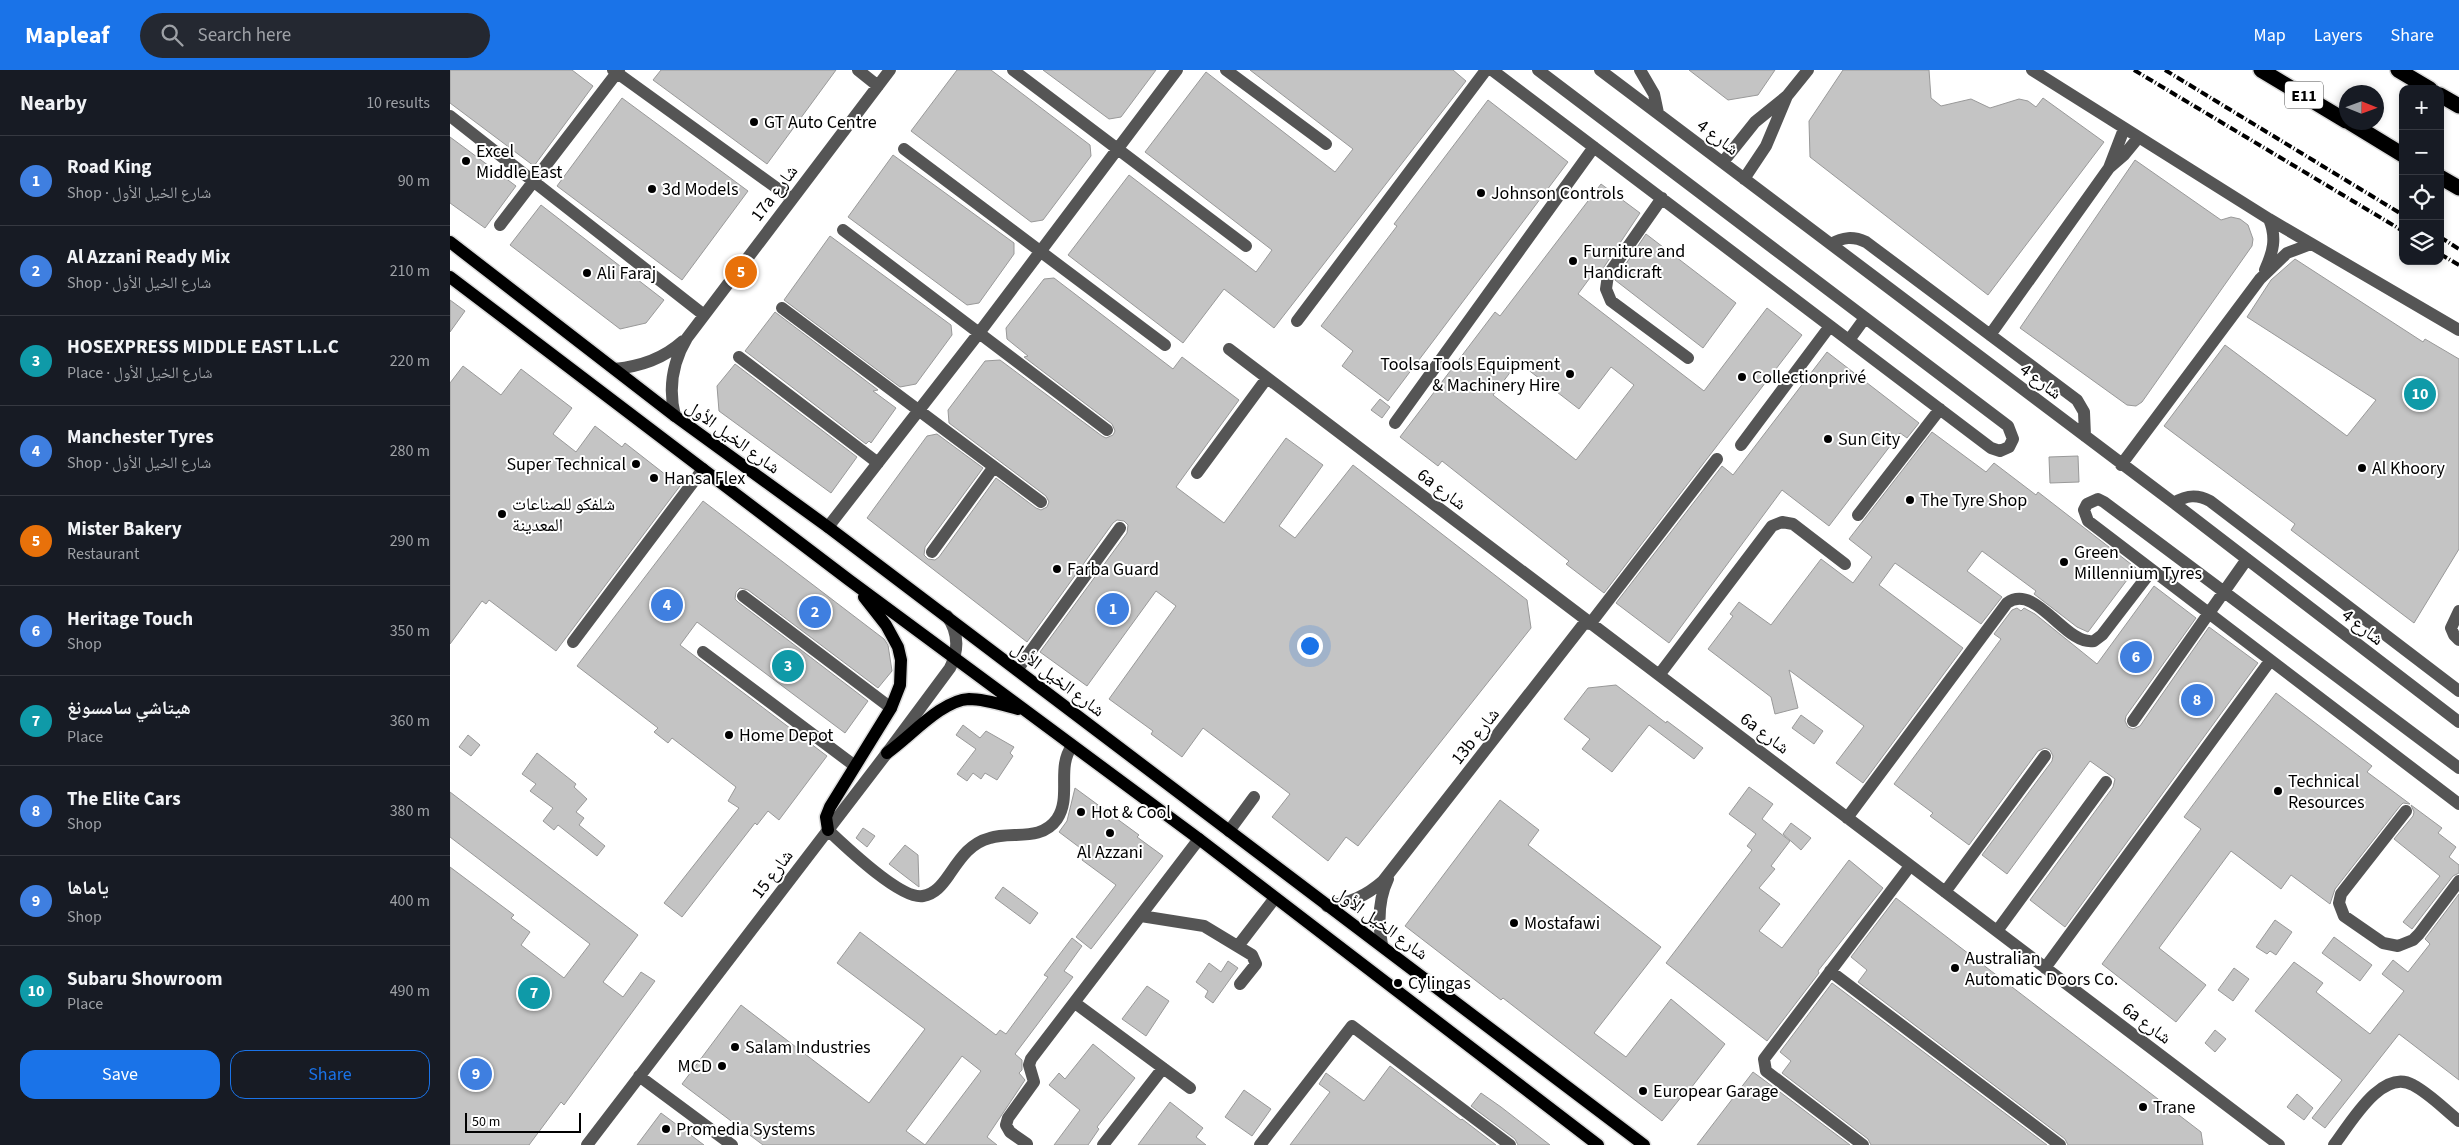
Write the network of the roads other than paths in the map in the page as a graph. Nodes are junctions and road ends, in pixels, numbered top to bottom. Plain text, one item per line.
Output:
1 (858, 70) edge
2 (890, 70) edge
3 (1013, 70) edge
4 (1178, 70) edge
5 (1226, 70) edge
6 (1486, 70) edge
7 (1492, 70) edge
8 (1538, 70) edge
9 (1600, 70) edge
10 (1640, 70) edge
11 (1808, 70) edge
12 (2032, 70) edge
13 (2261, 70) edge
14 (2398, 70) edge
15 (616, 71) edge
16 (2423, 85) edge
17 (878, 86) junction
18 (1787, 96) junction
19 (2444, 97) edge
20 (2459, 106) edge
21 (1658, 113) junction
22 (450, 116) edge
23 (2339, 117) edge
24 (2124, 130) junction
25 (2362, 130) edge
26 (2138, 138) junction
27 (1326, 144) dead end
28 (1594, 147) junction
29 (904, 149) dead end
30 (1118, 149) junction
31 (2399, 152) edge
32 (1722, 162) junction
33 (2108, 168) junction
34 (1744, 179) junction
35 (2444, 179) edge
36 (533, 182) junction
37 (2459, 188) edge
38 (1662, 198) junction
39 (792, 199) junction
40 (2269, 219) junction
41 (500, 224) dead end
42 (843, 230) dead end
43 (450, 242) edge
44 (1831, 244) junction
45 (2311, 244) junction
46 (1246, 246) dead end
47 (1040, 250) junction
48 (450, 277) edge
49 (2260, 279) junction
50 (782, 308) dead end
51 (704, 315) junction
52 (1865, 318) junction
53 (1297, 321) dead end
54 (1830, 326) junction
55 (2459, 330) edge
56 (979, 333) junction
57 (1990, 335) junction
58 (687, 338) junction
59 (1849, 340) junction
60 (1166, 345) dead end
61 (1229, 349) dead end
62 (740, 357) dead end
63 (1688, 358) dead end
64 (615, 369) junction
65 (1267, 378) junction
66 (918, 409) junction
67 (1940, 409) junction
68 (675, 416) junction
69 (1395, 424) dead end
70 (1107, 430) dead end
71 (2086, 436) junction
72 (1741, 445) dead end
73 (1717, 459) dead end
74 (878, 463) junction
75 (2121, 465) junction
76 (993, 468) junction
77 (703, 470) junction
78 (1197, 473) dead end
79 (1041, 502) dead end
80 (2174, 503) junction
81 (1858, 514) dead end
82 (828, 527) junction
83 (1120, 528) dead end
84 (932, 552) dead end
85 (2246, 559) junction
86 (1845, 564) dead end
87 (2152, 570) junction
88 (849, 580) junction
89 (2224, 592) junction
90 (743, 596) dead end
91 (2459, 610) edge
92 (2208, 614) junction
93 (947, 616) junction
94 (1588, 622) junction
95 (2459, 640) edge
96 (573, 642) dead end
97 (703, 652) dead end
98 (954, 659) junction
99 (2270, 661) junction
100 (1017, 670) junction
101 (1659, 675) junction
102 (2459, 690) edge
103 (891, 708) junction
104 (1022, 709) junction
105 (2134, 721) dead end
106 (2459, 722) edge
107 (1072, 746) junction
108 (887, 753) junction
109 (2045, 756) dead end
110 (855, 766) junction
111 (2459, 768) edge
112 (2106, 782) dead end
113 (1254, 797) dead end
114 (2459, 804) edge
115 (2406, 811) dead end
116 (1847, 818) junction
117 (828, 830) junction
118 (1229, 831) junction
119 (1199, 840) junction
120 (1910, 866) junction
121 (1391, 872) junction
122 (2459, 881) edge
123 (1945, 892) junction
124 (1275, 898) junction
125 (1327, 906) junction
126 (1141, 916) junction
127 (1997, 931) junction
128 (1382, 945) junction
129 (1238, 946) junction
130 (2045, 968) junction
131 (1830, 971) junction
132 (1240, 984) dead end
133 (1075, 1002) junction
134 (1163, 1068) junction
135 (639, 1076) junction
136 (1190, 1088) dead end
137 (2459, 1121) edge
138 (2264, 1140) edge
139 (1027, 1144) dead end
140 (587, 1145) edge
141 (732, 1145) edge
142 (1103, 1145) edge
143 (1260, 1145) edge
144 (1510, 1145) edge
145 (1598, 1145) edge
146 (1644, 1145) edge
147 (1862, 1145) edge
148 (2060, 1145) edge
149 (2279, 1145) edge
150 (2334, 1145) edge

1 - 17 street
2 - 17 street, 17a شارع
3 - 30 street
4 - 30 street
5 - 27 street
6 - 53 street
7 - 28 street
8 - 52 street
9 - 21 street, شارع 4
10 - 21 street
11 - 18 street
12 - 24 street
13 - 23 highway, E11
14 - 16 highway
15 - 36 street
15 - 39 street
17 - 39 street, 17a شارع
18 - 32 street
18 - 34 street
19 - 20 highway
21 - 32 street, شارع 4
22 - 36 street
24 - 26 street
24 - 33 street
25 - 31 highway, E11
26 - 33 street
26 - 40 street
28 - 38 street
28 - 69 street
29 - 47 street
30 - 46 street
30 - 47 street
32 - 34 street, شارع 4
33 - 57 street
34 - 44 street, شارع 4
35 - 37 highway
36 - 41 street
36 - 51 street
38 - 54 street
38 - 63 street
39 - 51 street, 17a شارع
40 - 45 street
40 - 49 street
42 - 56 street
43 - 64 main road, شارع الخيل الأول
44 - 57 street
44 - 71 street, شارع 4
45 - 49 street
45 - 55 street
47 - 56 street
47 - 60 street
48 - 77 main road
49 - 75 street
50 - 66 street
51 - 58 street, 17a شارع
52 - 59 street
52 - 67 street
54 - 59 street
54 - 72 street
56 - 66 street
56 - 70 street
57 - 71 street
58 - 64 street, 17a شارع
58 - 68 street, 17a شارع
59 - 67 street
61 - 65 street, 6a شارع
62 - 74 street
64 - 68 main road, شارع الخيل الأول
65 - 78 street
65 - 94 street, 6a شارع
66 - 74 street
66 - 76 street
67 - 81 street
68 - 82 main road, شارع الخيل الأول
71 - 75 street, شارع 4
73 - 94 street, 13b شارع
74 - 82 street
75 - 80 street, شارع 4
76 - 79 street
76 - 84 street
77 - 88 main road
77 - 96 street
80 - 85 street, شارع 4
80 - 102 street
82 - 93 main road, شارع الخيل الأول
83 - 100 street
85 - 89 street
85 - 106 street, شارع 4
86 - 101 street
87 - 89 street
87 - 92 street
87 - 116 street
88 - 98 main road
88 - 103 main road
89 - 92 street
89 - 111 street
90 - 103 street
91 - 95 street
92 - 99 street
92 - 105 street
93 - 98 street
93 - 100 main road, شارع الخيل الأول
94 - 101 street, 6a شارع
94 - 121 street, 13b شارع
97 - 110 street
98 - 104 main road
98 - 108 street, شارع 15
99 - 114 street
99 - 130 street
100 - 118 main road, شارع الخيل الأول
101 - 116 street, 6a شارع
103 - 110 main road
104 - 107 main road
104 - 108 main road
107 - 117 street
107 - 119 main road
108 - 117 street, شارع 15
109 - 123 street
110 - 117 main road
112 - 127 street
113 - 118 street
115 - 122 street
116 - 120 street, 6a شارع
117 - 135 street, شارع 15
118 - 125 main road, شارع الخيل الأول
119 - 124 main road
119 - 126 street
120 - 123 street, 6a شارع
120 - 131 street
121 - 125 street, 13b شارع
121 - 128 street, 13b شارع
123 - 127 street, 6a شارع
124 - 129 street
124 - 145 main road
125 - 128 main road, شارع الخيل الأول
126 - 129 street
126 - 133 street
127 - 130 street, 6a شارع
128 - 146 main road, شارع الخيل الأول
129 - 132 street
130 - 138 street, 6a شارع
131 - 147 street
131 - 148 street
133 - 134 street
133 - 139 street
134 - 136 street
134 - 142 street
135 - 140 street, شارع 15
135 - 141 street
137 - 150 street
138 - 149 street, 6a شارع
143 - 144 street

